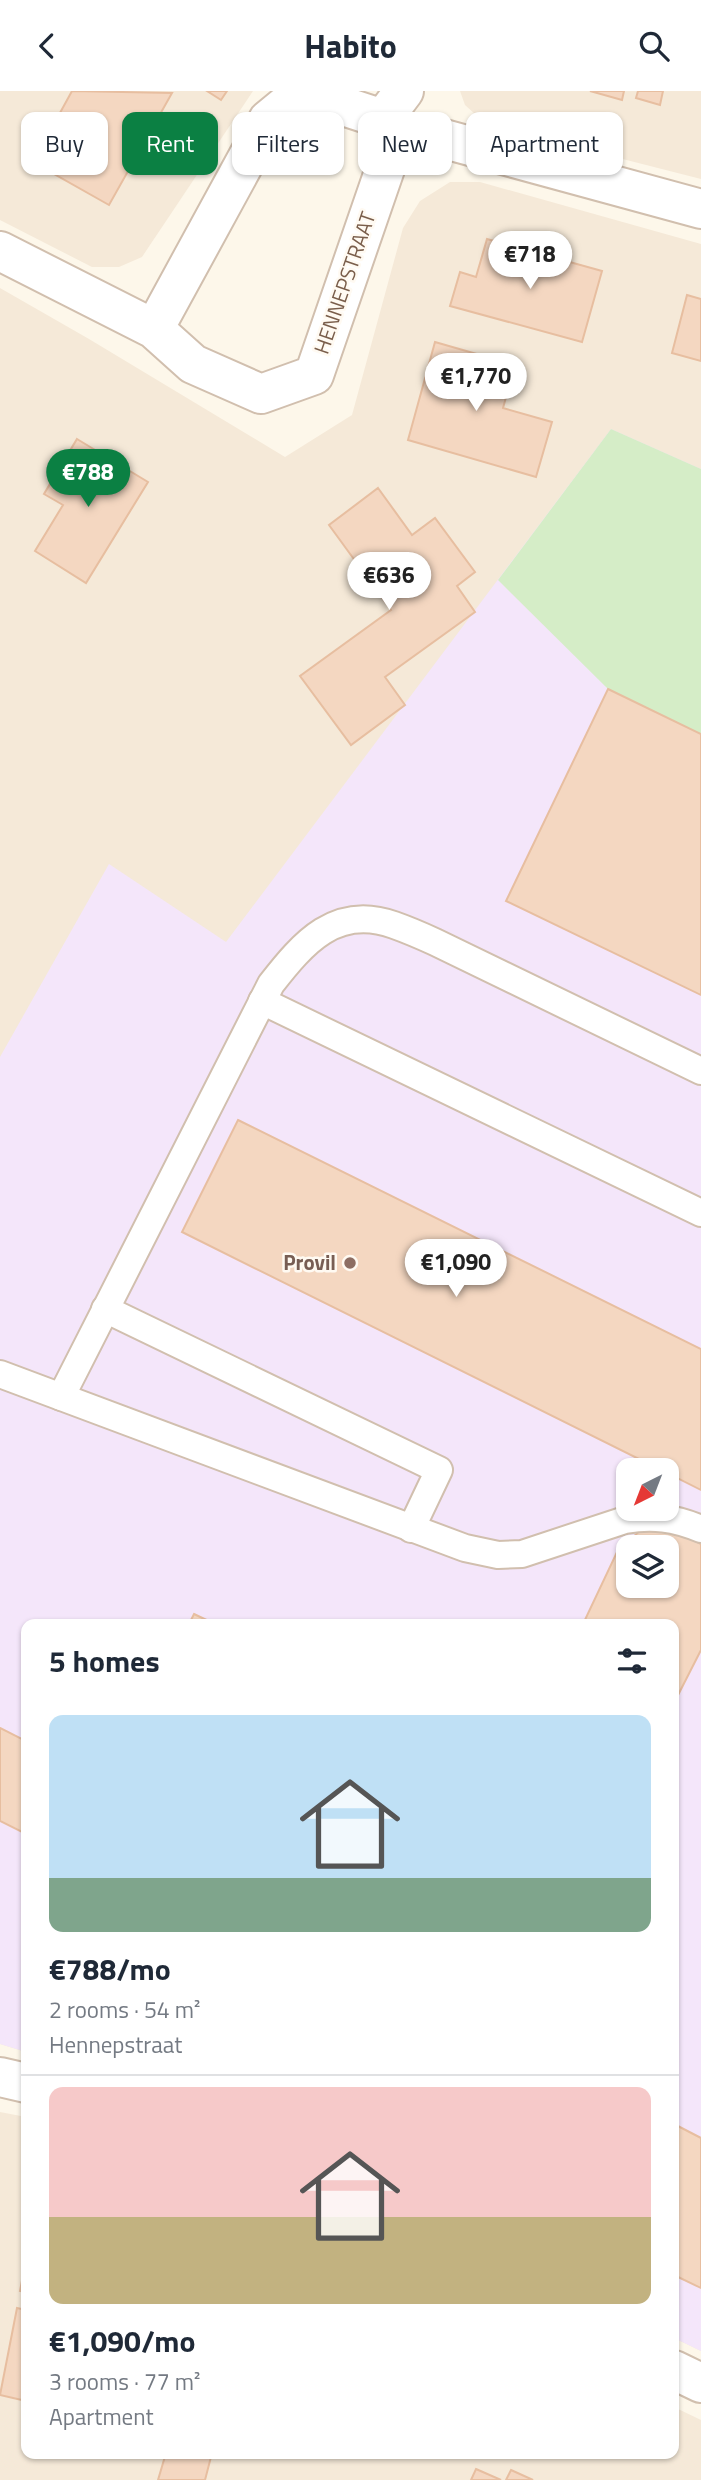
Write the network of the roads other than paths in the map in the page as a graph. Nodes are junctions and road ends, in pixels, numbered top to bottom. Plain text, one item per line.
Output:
1 (374, 112) edge
2 (452, 141) edge
3 (376, 175) edge
4 (701, 209) edge
5 (0, 251) edge
6 (154, 329) junction
7 (262, 1002) junction
8 (701, 1071) edge
9 (701, 1213) edge
10 (105, 1309) junction
11 (0, 1374) edge
12 (61, 1397) junction
13 (411, 1529) junction
14 (701, 1529) edge
15 (0, 2077) edge
16 (21, 2082) edge
17 (679, 2372) edge
18 (701, 2383) edge

1 - 6 street
2 - 4 street
3 - 6 street, HENNEPSTRAAT
5 - 6 street, HENNEPSTRAAT
7 - 8 lane
7 - 9 lane
7 - 10 lane
10 - 12 lane
10 - 13 lane
11 - 12 lane
12 - 13 lane
13 - 14 lane
15 - 16 street
17 - 18 street

